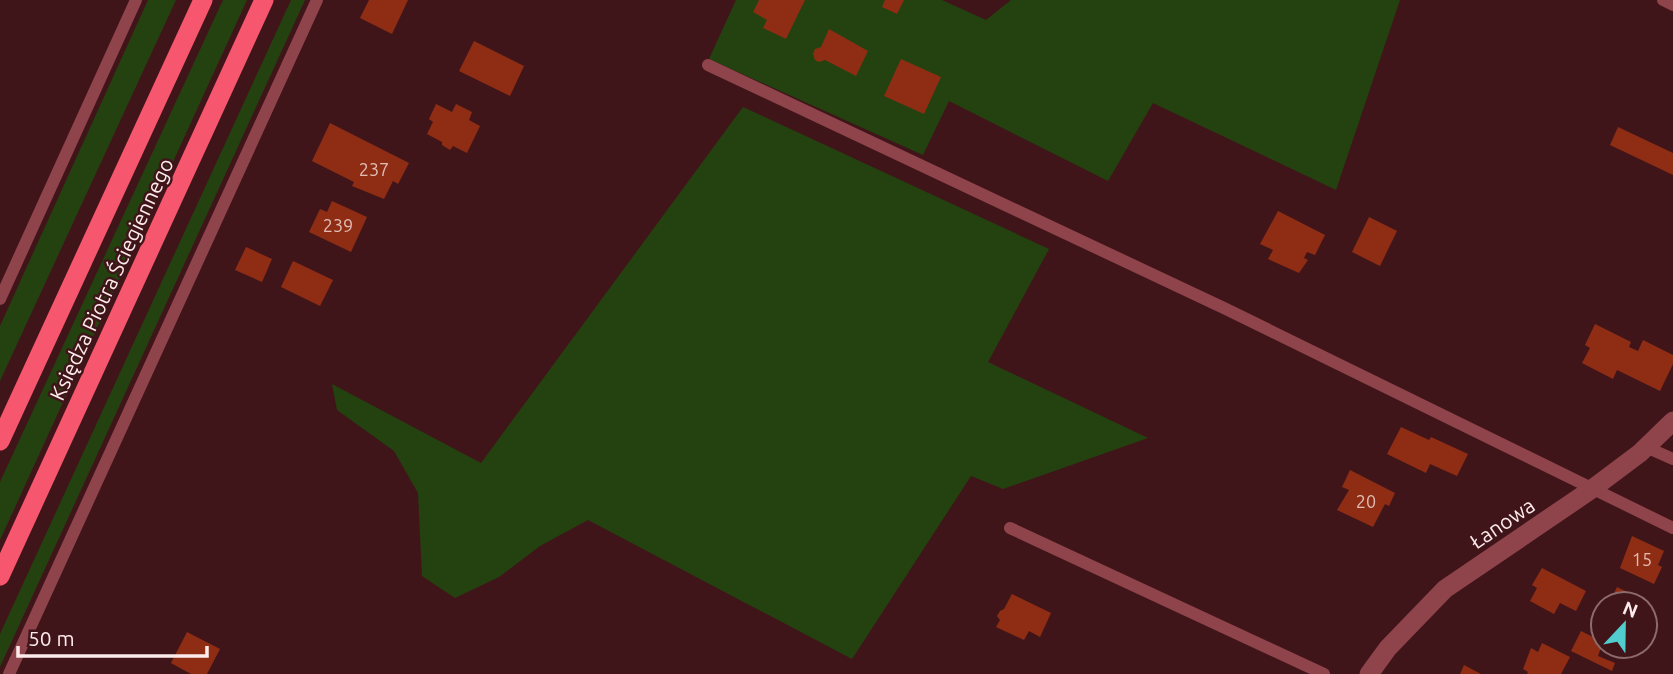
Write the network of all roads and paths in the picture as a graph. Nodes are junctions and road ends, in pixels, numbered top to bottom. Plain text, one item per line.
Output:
1 (136, 0) edge
2 (203, 0) edge
3 (264, 0) edge
4 (317, 0) edge
5 (1662, 0) edge
6 (1673, 5) edge
7 (708, 65) dead end
8 (0, 299) edge
9 (1673, 421) edge
10 (0, 442) edge
11 (1646, 447) junction
12 (1673, 459) edge
13 (1592, 489) junction
14 (1010, 528) dead end
15 (1673, 528) edge
16 (0, 576) edge
17 (9, 674) edge
18 (1324, 674) edge
19 (1369, 674) edge

1 - 8 lane
2 - 10 main road, Księdza Piotra Ściegiennego
3 - 16 main road, Księdza Piotra Ściegiennego
4 - 17 lane
5 - 6 lane
7 - 13 lane
9 - 11 street, Łanowa
11 - 12 lane
11 - 13 street, Łanowa
13 - 15 lane
13 - 19 street, Łanowa
14 - 18 lane

